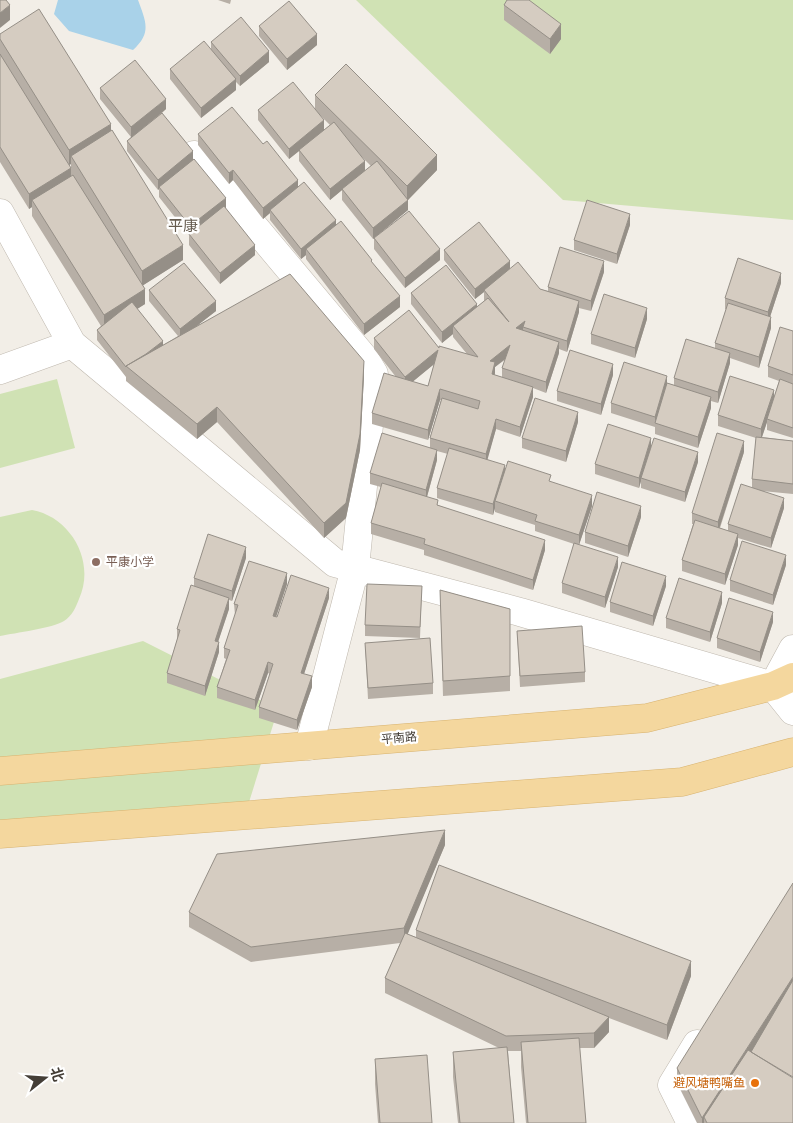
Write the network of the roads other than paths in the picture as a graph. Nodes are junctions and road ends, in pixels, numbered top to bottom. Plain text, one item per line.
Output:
1 (194, 155) edge
2 (0, 212) edge
3 (72, 344) junction
4 (0, 370) edge
5 (355, 568) junction
6 (793, 648) edge
7 (783, 681) edge
8 (793, 710) edge
9 (309, 746) junction
10 (793, 752) edge
11 (0, 771) edge
12 (0, 834) edge
13 (708, 1026) edge
14 (691, 1123) edge

1 - 5 street
2 - 3 street
3 - 4 street
3 - 5 street
5 - 7 street
5 - 9 street
6 - 7 street
7 - 8 street
7 - 9 main road, 平南路
9 - 11 main road, 平南路
10 - 12 main road
13 - 14 street

